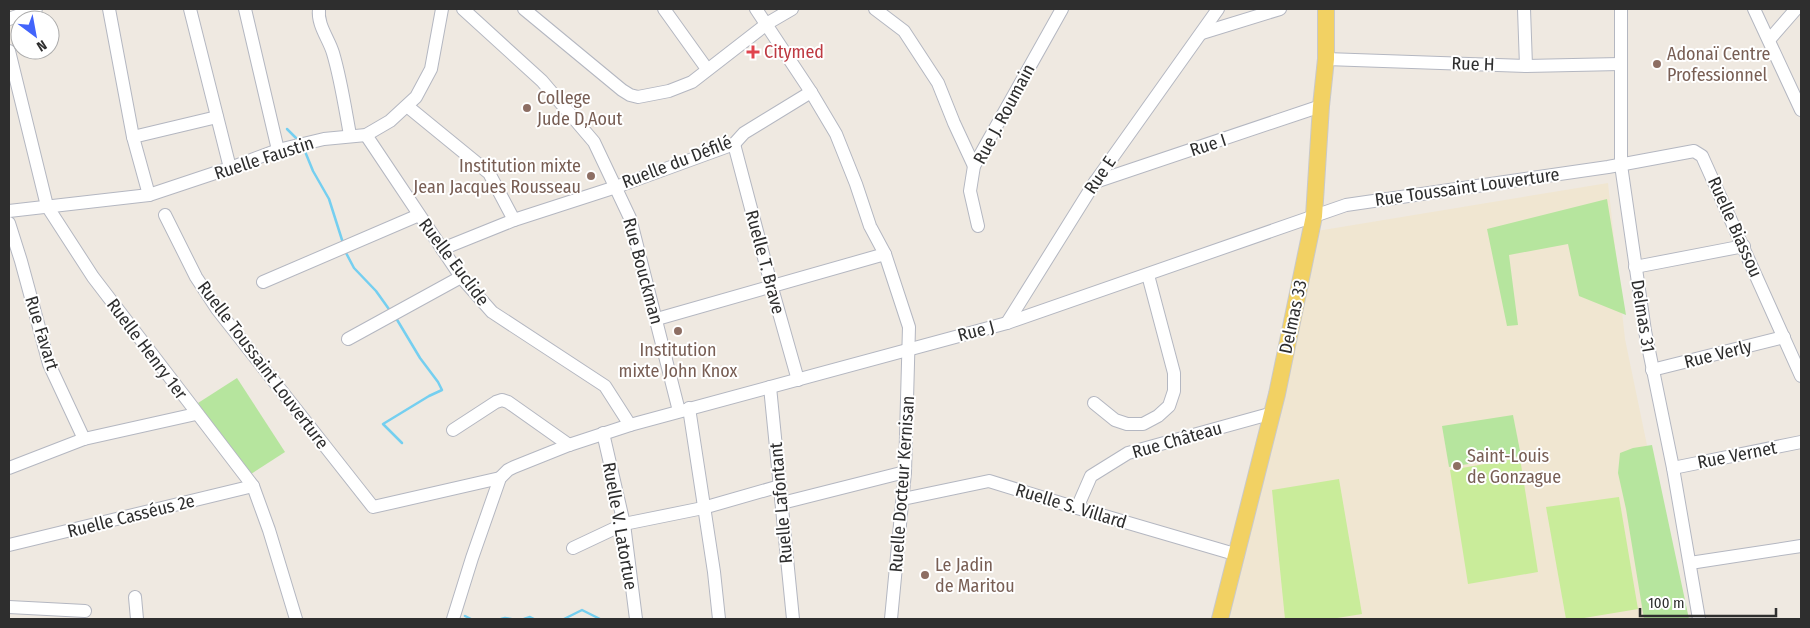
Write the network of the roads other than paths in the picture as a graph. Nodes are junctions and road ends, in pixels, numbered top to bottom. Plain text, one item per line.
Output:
1 (36, 9) edge
2 (109, 9) edge
3 (190, 9) edge
4 (245, 9) edge
5 (320, 9) edge
6 (442, 9) edge
7 (463, 9) edge
8 (524, 9) edge
9 (664, 9) edge
10 (756, 9) edge
11 (792, 9) edge
12 (875, 9) edge
13 (1062, 9) edge
14 (1218, 9) edge
15 (1280, 9) edge
16 (1326, 9) edge
17 (1524, 9) edge
18 (1621, 9) edge
19 (1754, 9) edge
20 (1796, 9) edge
21 (9, 19) edge
22 (768, 24) junction
23 (1202, 33) junction
24 (1769, 40) junction
25 (9, 51) edge
26 (1326, 59) junction
27 (1620, 64) junction
28 (1526, 66) junction
29 (706, 69) junction
30 (811, 92) junction
31 (407, 106) junction
32 (1321, 106) junction
33 (1801, 110) edge
34 (217, 117) junction
35 (350, 135) junction
36 (366, 135) junction
37 (133, 137) junction
38 (734, 144) junction
39 (278, 150) junction
40 (1621, 165) junction
41 (974, 166) junction
42 (230, 168) junction
43 (1095, 182) junction
44 (616, 186) junction
45 (149, 195) junction
46 (47, 206) junction
47 (9, 211) edge
48 (165, 215) dead end
49 (419, 215) junction
50 (1314, 216) junction
51 (514, 220) junction
52 (9, 223) edge
53 (978, 226) dead end
54 (1744, 246) junction
55 (442, 249) junction
56 (885, 254) junction
57 (1635, 266) junction
58 (1148, 275) junction
59 (461, 277) junction
60 (262, 282) dead end
61 (772, 288) junction
62 (657, 319) junction
63 (1006, 323) junction
64 (1784, 337) junction
65 (348, 339) dead end
66 (910, 349) junction
67 (1652, 370) junction
68 (1801, 376) edge
69 (798, 380) junction
70 (770, 387) junction
71 (1094, 403) dead end
72 (684, 410) junction
73 (1272, 413) junction
74 (196, 414) junction
75 (630, 425) junction
76 (452, 430) dead end
77 (603, 433) junction
78 (84, 440) junction
79 (1801, 442) edge
80 (569, 445) junction
81 (9, 468) edge
82 (1673, 468) junction
83 (905, 472) junction
84 (500, 478) junction
85 (253, 486) junction
86 (780, 486) junction
87 (903, 499) junction
88 (782, 503) junction
89 (703, 508) junction
90 (1078, 508) junction
91 (624, 524) junction
92 (9, 545) edge
93 (1801, 546) edge
94 (573, 548) dead end
95 (1238, 555) junction
96 (1690, 563) junction
97 (135, 597) dead end
98 (9, 607) edge
99 (85, 610) dead end
100 (137, 619) edge
101 (296, 619) edge
102 (453, 619) edge
103 (636, 619) edge
104 (719, 619) edge
105 (792, 619) edge
106 (892, 619) edge
107 (1220, 619) edge
108 (1699, 619) edge

1 - 21 street
2 - 37 street
3 - 34 street
4 - 39 street
5 - 35 street
6 - 31 street
7 - 44 street, Rue Bouckman
8 - 29 street
9 - 29 street
10 - 22 street
11 - 22 street
12 - 41 street
13 - 41 street, Rue J. Roumain
14 - 23 street, Rue E
15 - 23 street
16 - 26 main road, Delmas 33
17 - 28 street
18 - 27 street, Delmas 31
19 - 24 street
20 - 24 street
22 - 29 street
22 - 30 street
23 - 43 street, Rue E
24 - 33 street
25 - 46 street, Ruelle Henry 1er
26 - 28 street, Rue H
26 - 32 main road, Delmas 33
27 - 28 street, Rue H
27 - 40 street, Delmas 31
30 - 38 street, Ruelle du Défilé
30 - 56 street
31 - 36 street
31 - 51 street
32 - 43 street, Rue I
32 - 50 main road, Delmas 33
34 - 37 street
34 - 42 street
35 - 36 street, Ruelle Faustin
35 - 39 street, Ruelle Faustin
36 - 49 street, Ruelle Euclide
37 - 45 street
38 - 44 street, Ruelle du Défilé
38 - 61 street, Ruelle T. Brave
39 - 42 street, Ruelle Faustin
40 - 50 street, Rue Toussaint Louverture
40 - 54 street, Ruelle Biassou
40 - 57 street, Delmas 31
41 - 53 street, Rue J. Roumain
42 - 45 street, Ruelle Faustin
43 - 63 street, Rue E
44 - 51 street, Ruelle du Défilé
44 - 62 street, Rue Bouckman
45 - 46 street, Ruelle Faustin
46 - 47 street, Ruelle Faustin
46 - 74 street, Ruelle Henry 1er
48 - 84 street, Ruelle Toussaint Louverture
49 - 55 street, Ruelle Euclide
49 - 60 street
50 - 58 street, Rue J
50 - 73 main road, Delmas 33
51 - 55 street, Ruelle du Défilé
52 - 78 street, Rue Favart
54 - 57 street
54 - 64 street, Ruelle Biassou
55 - 59 street, Ruelle Euclide
56 - 61 street
56 - 66 street
57 - 67 street, Delmas 31
58 - 63 street, Rue J
58 - 71 street
59 - 65 street
59 - 75 street, Ruelle Euclide
61 - 62 street
61 - 69 street, Ruelle T. Brave
62 - 72 street, Rue Bouckman
63 - 66 street, Rue J
64 - 67 street, Rue Verly
64 - 68 street, Ruelle Biassou
66 - 69 street, Rue J
66 - 83 street, Ruelle Docteur Kernisan
67 - 82 street, Delmas 31
69 - 70 street, Rue J
70 - 72 street, Rue J
70 - 86 street, Ruelle Lafontant
72 - 75 street, Rue J
72 - 89 street, Rue Bouckman
73 - 90 street, Rue Château
73 - 95 main road, Delmas 33
74 - 78 street
74 - 85 street, Ruelle Henry 1er
75 - 77 street
76 - 80 street
77 - 80 street
77 - 91 street, Ruelle V. Latortue
78 - 81 street
79 - 82 street, Rue Vernet
80 - 84 street
82 - 96 street, Delmas 31
83 - 87 street, Ruelle Docteur Kernisan
83 - 88 street
84 - 102 street
85 - 92 street, Ruelle Casséus 2e
85 - 101 street, Ruelle Henry 1er
86 - 88 street, Ruelle Lafontant
86 - 89 street
87 - 90 street, Ruelle S. Villard
87 - 106 street, Ruelle Docteur Kernisan
88 - 105 street, Ruelle Lafontant
89 - 91 street
89 - 104 street, Rue Bouckman
90 - 95 street, Ruelle S. Villard
91 - 94 street
91 - 103 street, Ruelle V. Latortue
93 - 96 street
95 - 107 main road, Delmas 33
96 - 108 street, Delmas 31
97 - 100 street
98 - 99 street

